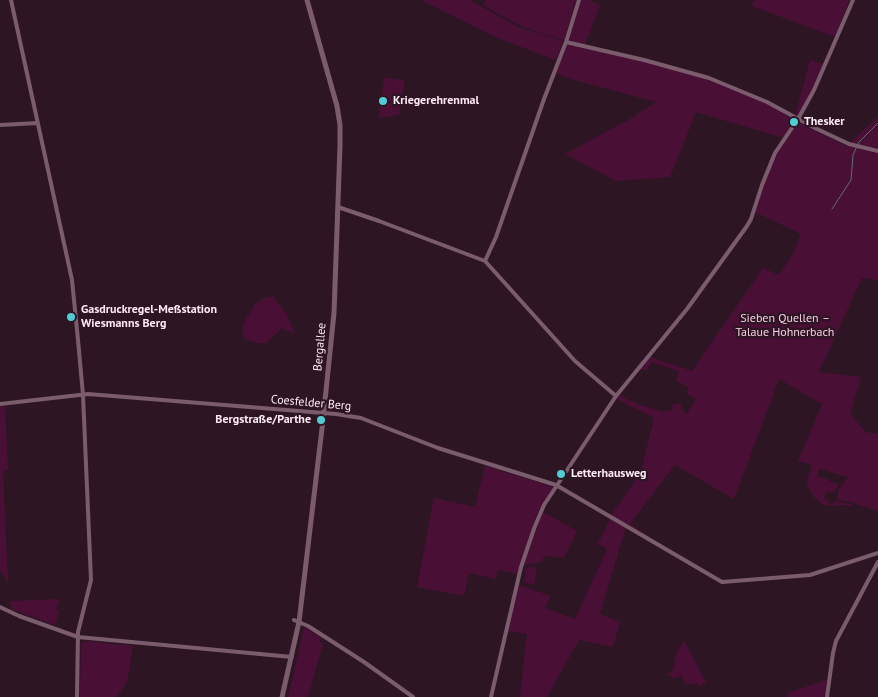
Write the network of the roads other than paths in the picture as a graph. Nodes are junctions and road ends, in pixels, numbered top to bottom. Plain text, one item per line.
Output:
1 (11, 0) edge
2 (306, 0) edge
3 (579, 0) edge
4 (853, 0) edge
5 (566, 42) junction
6 (798, 119) junction
7 (38, 123) junction
8 (0, 125) edge
9 (878, 151) edge
10 (338, 207) junction
11 (485, 260) junction
12 (83, 394) junction
13 (616, 396) junction
14 (0, 404) edge
15 (324, 413) junction
16 (556, 485) junction
17 (878, 553) edge
18 (878, 562) edge
19 (0, 607) edge
20 (297, 621) junction
21 (78, 637) junction
22 (289, 657) junction
23 (76, 697) edge
24 (282, 697) edge
25 (413, 697) edge
26 (491, 697) edge
27 (827, 697) edge

1 - 7 street
2 - 10 street, Bergallee
3 - 5 street
4 - 6 street
5 - 6 street
5 - 11 street
6 - 9 street
6 - 13 street
7 - 8 street
7 - 12 street
10 - 11 street
10 - 15 street, Bergallee
11 - 13 street
12 - 14 street, Coesfelder Berg
12 - 15 street, Coesfelder Berg
12 - 21 street
13 - 16 street
15 - 16 street, Coesfelder Berg
15 - 20 street, Bergallee
16 - 17 street, Coesfelder Berg
16 - 26 street
18 - 27 street
19 - 21 street
20 - 22 street, Bergallee
20 - 25 street
21 - 22 street
21 - 23 street
22 - 24 street, Bergallee

